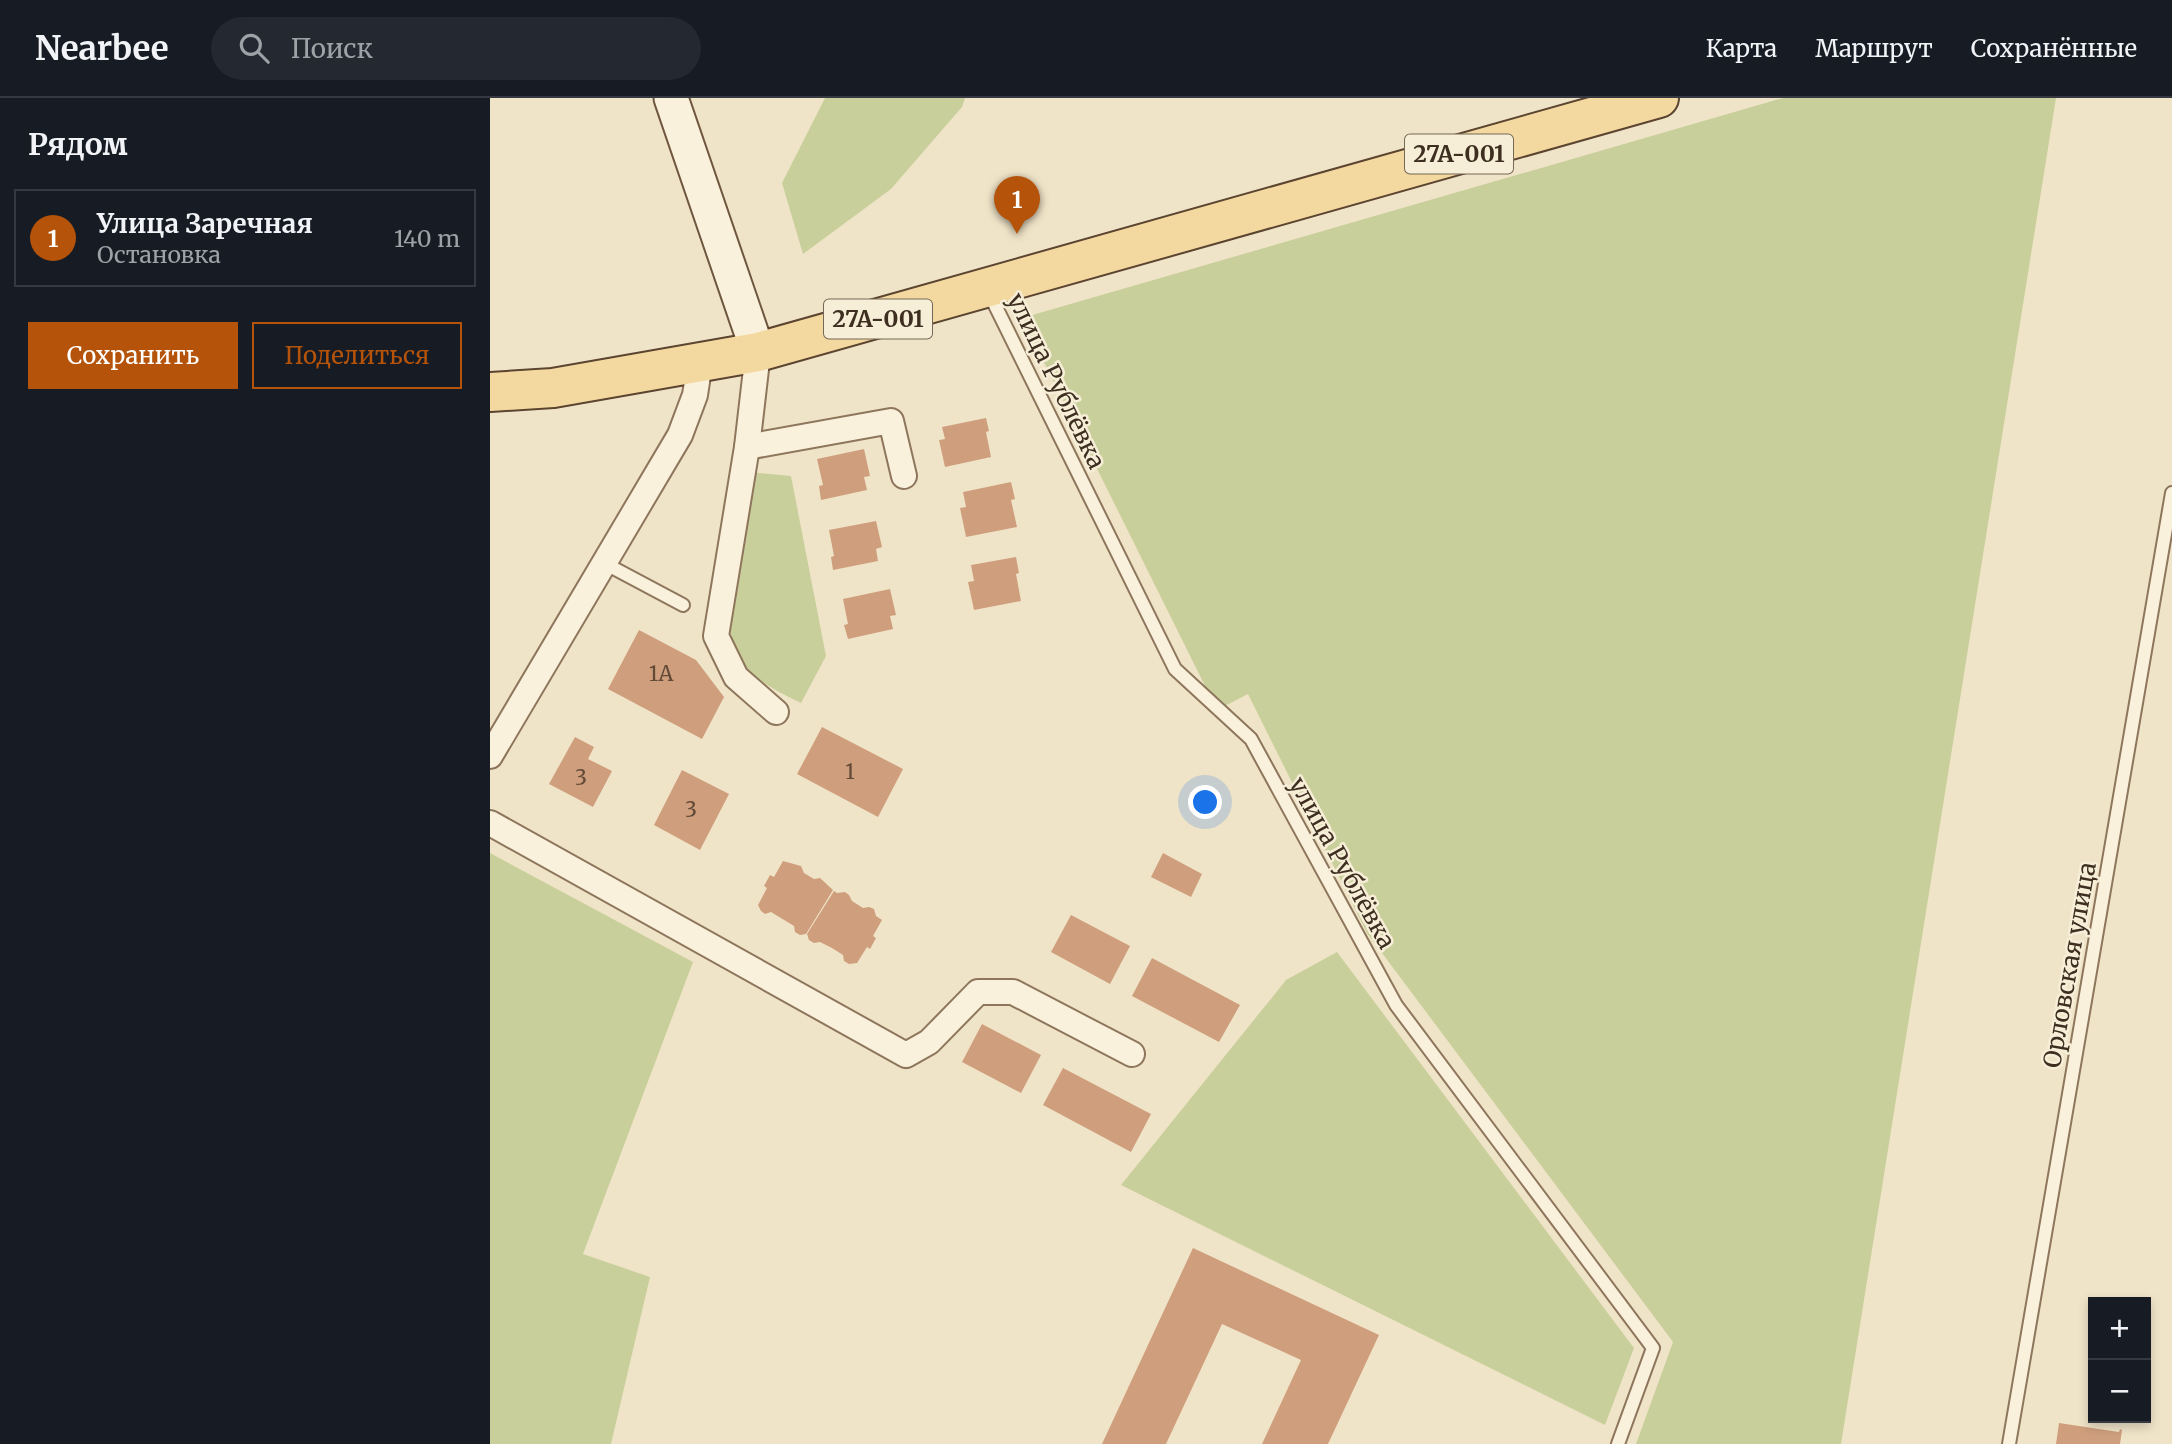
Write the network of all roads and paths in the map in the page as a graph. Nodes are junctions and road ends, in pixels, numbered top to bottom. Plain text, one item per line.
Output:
1 (671, 98) edge
2 (1659, 98) edge
3 (986, 288) junction
4 (758, 352) junction
5 (700, 362) junction
6 (490, 392) edge
7 (747, 447) junction
8 (904, 476) dead end
9 (2172, 493) edge
10 (604, 562) junction
11 (683, 605) dead end
12 (776, 712) dead end
13 (490, 756) edge
14 (490, 823) edge
15 (1132, 1054) dead end
16 (1618, 1444) edge
17 (2009, 1444) edge

1 - 4 street
2 - 3 main road, 27А-001
3 - 4 main road, 27А-001
3 - 16 lane, улица Рублёвка
4 - 5 main road, 27А-001
4 - 7 street
5 - 6 main road, 27А-001
5 - 10 street
7 - 8 street
7 - 12 street
9 - 17 lane, Орловская улица
10 - 11 lane
10 - 13 street
14 - 15 street

